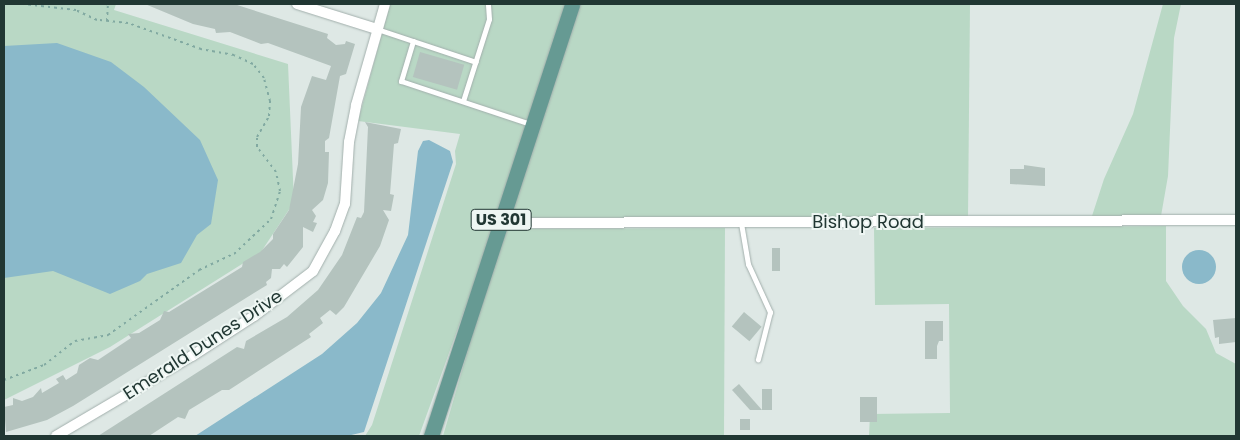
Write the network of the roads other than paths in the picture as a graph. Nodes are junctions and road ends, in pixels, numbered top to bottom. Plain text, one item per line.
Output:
1 (297, 4) edge
2 (385, 4) edge
3 (488, 4) edge
4 (572, 4) edge
5 (377, 29) junction
6 (413, 41) junction
7 (476, 62) junction
8 (463, 101) junction
9 (533, 124) junction
10 (1236, 220) edge
11 (500, 223) junction
12 (741, 223) junction
13 (758, 359) dead end
14 (56, 436) edge
15 (431, 436) edge

1 - 5 street
2 - 5 street, Emerald Dunes Drive
3 - 7 lane
4 - 9 main road, US 301
5 - 6 lane
5 - 14 street, Emerald Dunes Drive
6 - 7 lane
6 - 8 lane
7 - 8 lane
8 - 9 lane
9 - 11 main road, US 301
10 - 12 street, Bishop Road
11 - 12 street, Bishop Road
11 - 15 main road, US 301
12 - 13 lane

